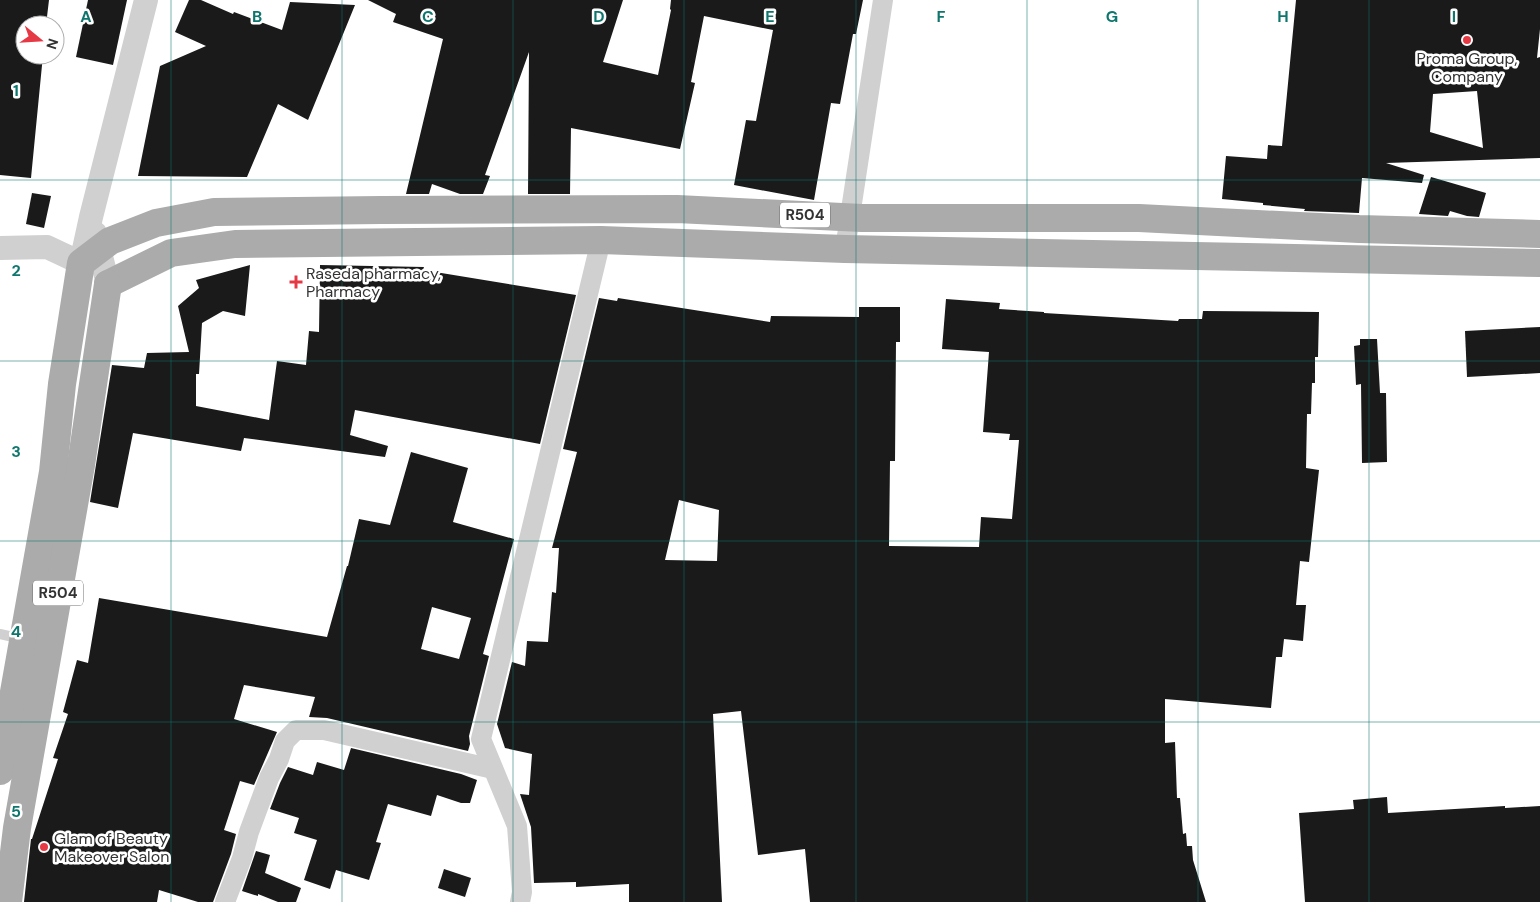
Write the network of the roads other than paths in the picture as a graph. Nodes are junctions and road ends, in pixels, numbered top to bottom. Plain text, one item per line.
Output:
1 (146, 0) edge
2 (883, 0) edge
3 (850, 218) junction
4 (1540, 234) edge
5 (601, 240) junction
6 (0, 248) edge
7 (845, 249) junction
8 (90, 256) junction
9 (1540, 264) edge
10 (108, 284) junction
11 (12, 637) edge
12 (493, 769) junction
13 (0, 770) edge
14 (8, 902) edge
15 (225, 902) edge
16 (520, 902) edge

1 - 8 street
2 - 3 street
3 - 4 main road, R504
3 - 7 street
3 - 8 main road, R504
5 - 7 main road, R504
5 - 10 main road, R504
5 - 12 street
6 - 8 street
7 - 9 main road, R504
8 - 10 main road
8 - 11 main road, R504
10 - 14 main road, R504
11 - 13 main road, R504
12 - 15 street
12 - 16 street

